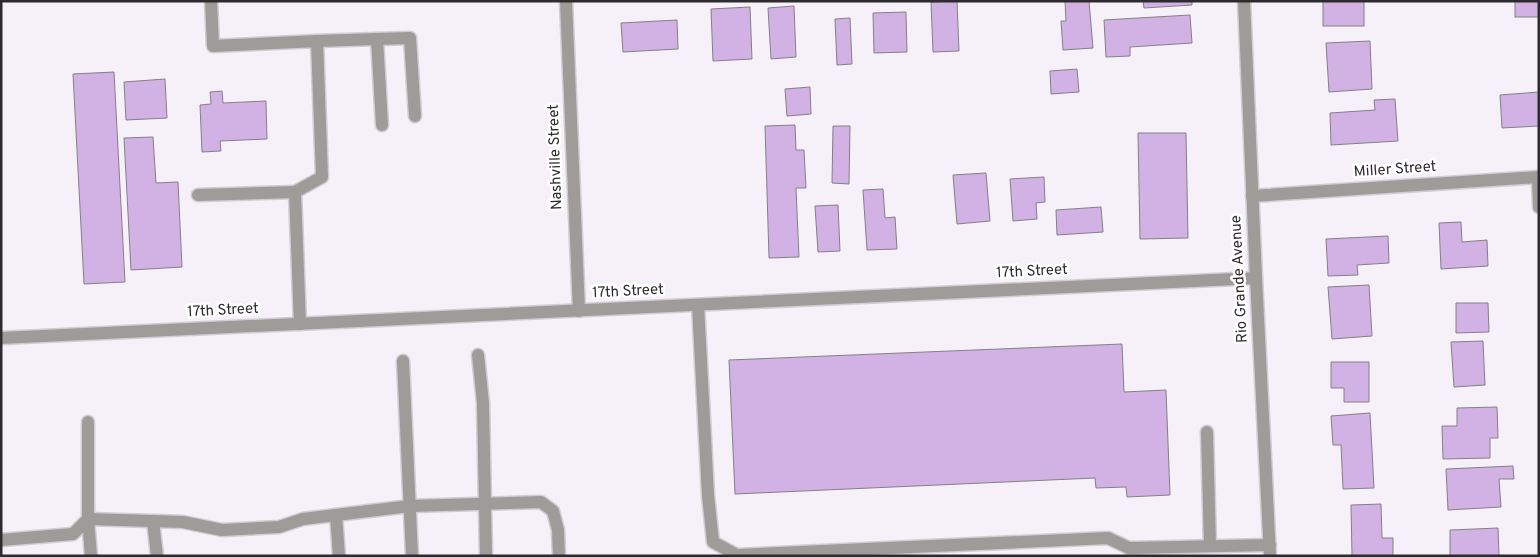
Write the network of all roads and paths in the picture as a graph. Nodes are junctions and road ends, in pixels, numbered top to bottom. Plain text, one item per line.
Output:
1 (212, 1) edge
2 (566, 1) edge
3 (1244, 1) edge
4 (377, 39) junction
5 (317, 41) junction
6 (416, 116) dead end
7 (382, 125) dead end
8 (1538, 177) edge
9 (295, 192) junction
10 (198, 195) dead end
11 (1252, 196) junction
12 (1539, 206) edge
13 (1256, 278) junction
14 (698, 305) junction
15 (579, 311) junction
16 (300, 324) junction
17 (1, 338) edge
18 (478, 355) dead end
19 (403, 361) dead end
20 (88, 422) dead end
21 (1207, 432) dead end
22 (484, 504) junction
23 (410, 506) junction
24 (336, 515) junction
25 (88, 519) junction
26 (153, 522) junction
27 (1, 540) edge
28 (1210, 546) junction
29 (1270, 550) edge
30 (950, 551) edge
31 (1177, 551) edge
32 (91, 556) edge
33 (157, 556) edge
34 (339, 556) edge
35 (412, 556) edge
36 (486, 556) edge
37 (559, 556) edge

1 - 5 street
2 - 15 street, Nashville Street
3 - 11 street, Rio Grande Avenue
4 - 5 street
4 - 6 street
4 - 7 street
5 - 9 street
8 - 11 street, Miller Street
8 - 12 street
9 - 10 street
9 - 16 street
11 - 13 street, Rio Grande Avenue
13 - 14 street, 17th Street
13 - 29 street, Rio Grande Avenue
14 - 15 street, 17th Street
14 - 30 street
15 - 16 street, 17th Street
16 - 17 street, 17th Street
18 - 22 street
19 - 23 street
20 - 25 street
21 - 28 street
22 - 23 street
22 - 36 street
22 - 37 street
23 - 24 street
23 - 35 street
24 - 26 street
24 - 34 street
25 - 26 street
25 - 27 street
25 - 32 street
26 - 33 street
28 - 29 street
28 - 31 street
30 - 31 street

